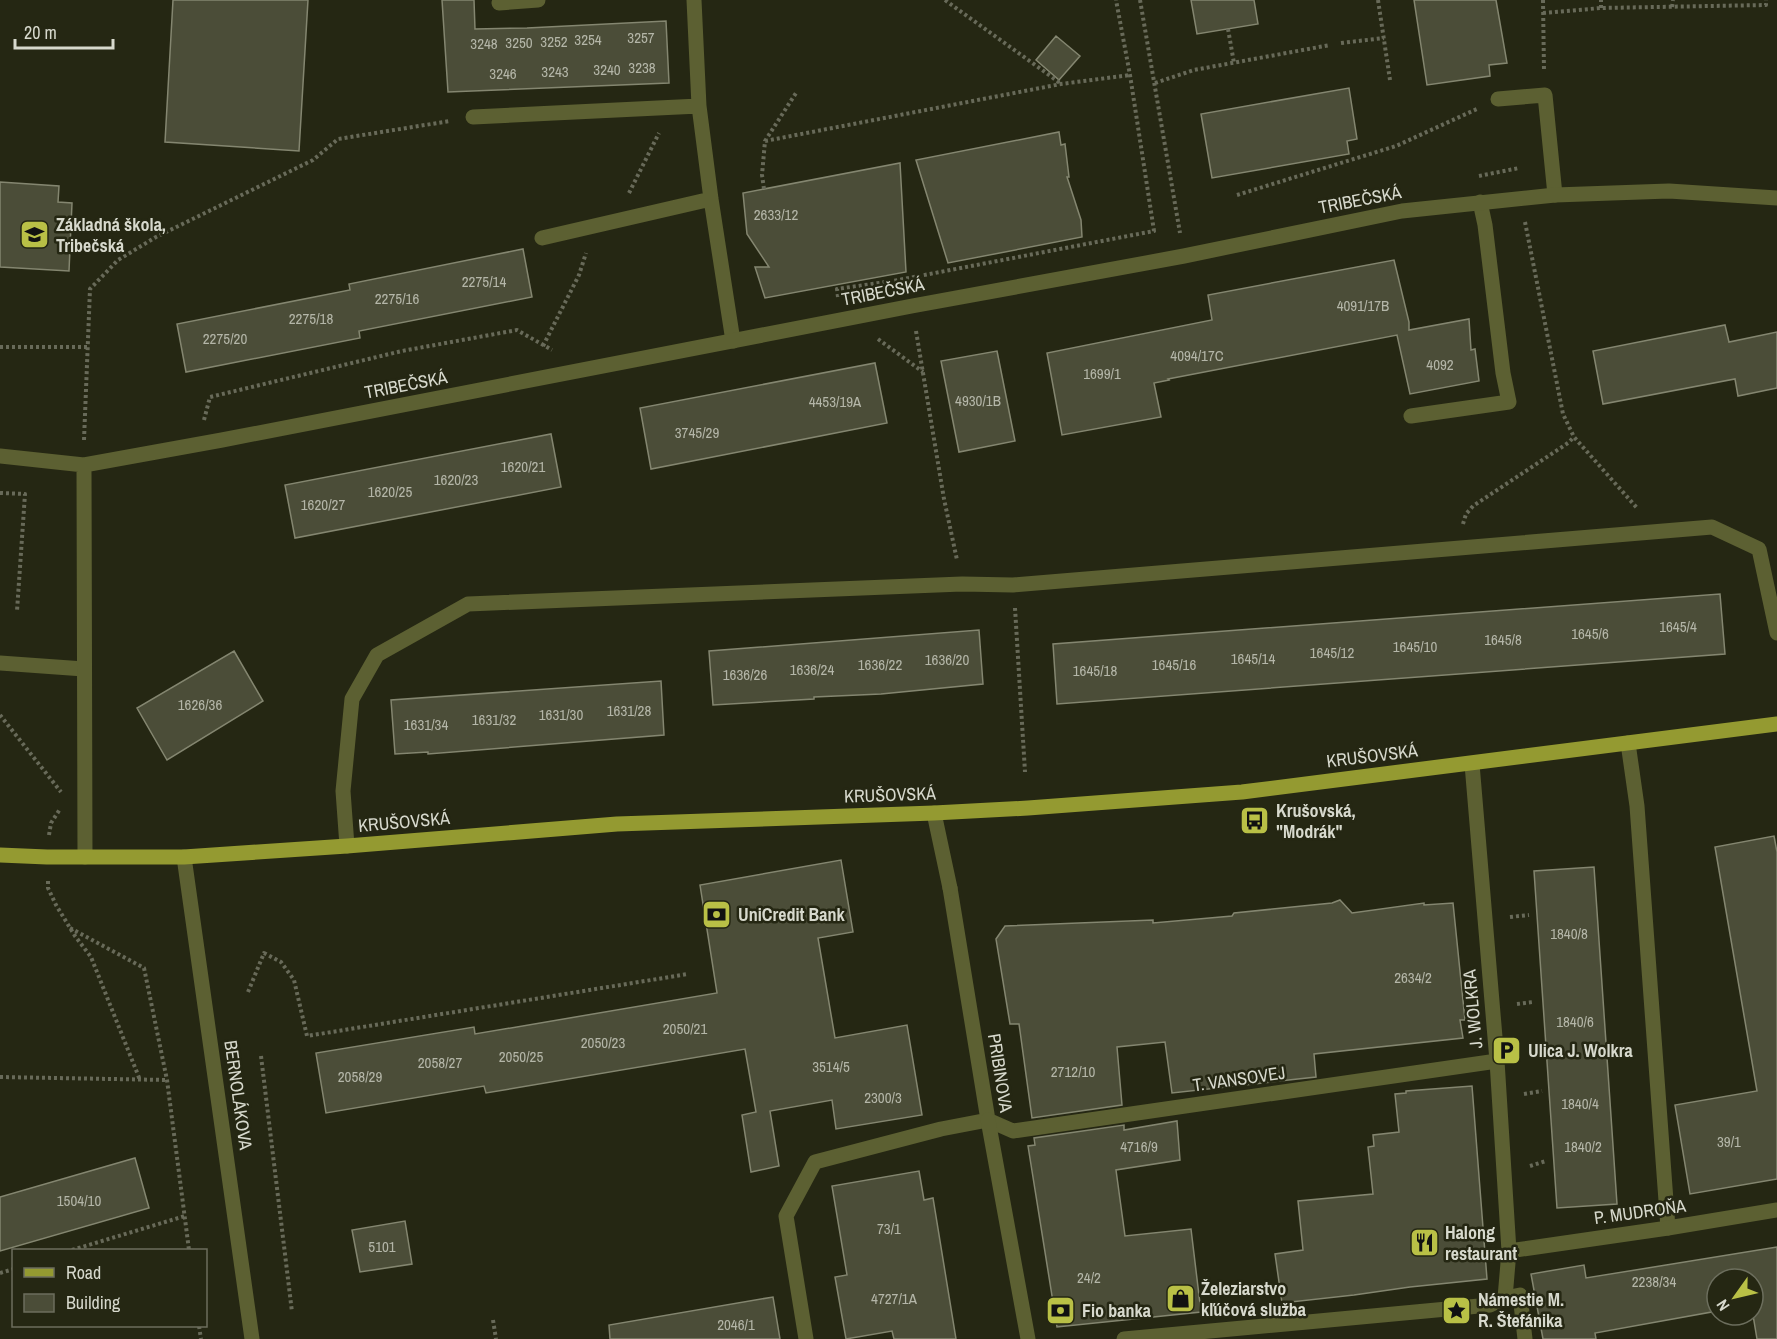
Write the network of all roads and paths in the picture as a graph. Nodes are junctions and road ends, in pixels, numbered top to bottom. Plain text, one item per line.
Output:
1 (538, 0) edge
2 (694, 0) edge
3 (945, 0) edge
4 (1116, 0) edge
5 (1140, 0) edge
6 (1378, 0) edge
7 (1543, 0) edge
8 (1601, 0) edge
9 (1673, 0) edge
10 (1766, 0) edge
11 (499, 3) dead end
12 (1672, 7) junction
13 (1600, 8) junction
14 (1543, 13) junction
15 (1228, 29) dead end
16 (1384, 38) junction
17 (1341, 44) dead end
18 (1330, 45) dead end
19 (1234, 63) junction
20 (1130, 75) junction
21 (1390, 80) dead end
22 (1155, 83) junction
23 (1061, 84) junction
24 (796, 93) dead end
25 (1545, 95) junction
26 (1498, 99) joint
27 (699, 106) junction
28 (671, 108) junction
29 (473, 117) joint
30 (765, 141) junction
31 (764, 189) dead end
32 (1237, 195) dead end
33 (1555, 195) junction
34 (1777, 198) edge
35 (711, 199) junction
36 (1480, 202) junction
37 (1525, 218) dead end
38 (616, 221) junction
39 (594, 226) junction
40 (1181, 236) dead end
41 (542, 238) dead end
42 (838, 304) dead end
43 (916, 331) dead end
44 (878, 339) dead end
45 (733, 341) junction
46 (543, 345) junction
47 (0, 347) edge
48 (87, 347) junction
49 (556, 353) dead end
50 (923, 372) junction
51 (1411, 416) dead end
52 (201, 430) dead end
53 (1574, 438) junction
54 (0, 456) edge
55 (84, 465) junction
56 (0, 493) edge
57 (1657, 532) junction
58 (1463, 548) junction
59 (962, 584) junction
60 (1013, 585) junction
61 (17, 610) dead end
62 (1777, 633) edge
63 (0, 663) edge
64 (84, 669) junction
65 (0, 715) edge
66 (1777, 724) edge
67 (1628, 743) junction
68 (1472, 764) junction
69 (1025, 772) dead end
70 (64, 796) dead end
71 (934, 813) junction
72 (347, 846) junction
73 (0, 855) edge
74 (85, 856) junction
75 (184, 857) junction
76 (48, 888) dead end
77 (1529, 915) dead end
78 (1510, 917) dead end
79 (70, 928) junction
80 (688, 974) dead end
81 (248, 992) dead end
82 (1533, 1002) dead end
83 (1517, 1004) dead end
84 (261, 1056) dead end
85 (1497, 1061) junction
86 (0, 1077) edge
87 (140, 1080) junction
88 (167, 1080) junction
89 (1542, 1091) dead end
90 (1524, 1094) dead end
91 (988, 1120) junction
92 (1546, 1161) dead end
93 (1530, 1166) dead end
94 (1777, 1210) edge
95 (185, 1216) junction
96 (1668, 1228) junction
97 (78, 1249) edge
98 (189, 1249) edge
99 (1509, 1251) junction
100 (1505, 1298) junction
101 (292, 1312) dead end
102 (493, 1320) dead end
103 (252, 1339) edge
104 (496, 1339) edge
105 (806, 1339) edge
106 (1028, 1339) edge
107 (1124, 1339) edge
108 (1525, 1339) edge

1 - 11 street
2 - 27 street
3 - 23 path
4 - 20 path
5 - 22 path
6 - 16 path
7 - 14 path
8 - 13 path
9 - 12 path
10 - 12 path
12 - 13 path
13 - 14 path
14 - 25 path
15 - 19 path
16 - 17 path
16 - 21 path
18 - 19 path
19 - 22 path
20 - 23 path
20 - 42 path
22 - 40 path
23 - 30 path
24 - 30 path
25 - 26 street
25 - 33 street
26 - 32 path
27 - 28 street
27 - 35 street
28 - 29 street
28 - 38 path
29 - 48 path
30 - 31 path
33 - 34 street, TRIBEČSKÁ
33 - 36 street, TRIBEČSKÁ
35 - 38 street
35 - 45 street
36 - 45 street, TRIBEČSKÁ
36 - 51 street
37 - 53 path
38 - 39 street
39 - 41 street
39 - 46 path
43 - 50 path
44 - 50 path
45 - 55 street, TRIBEČSKÁ
46 - 49 path
46 - 52 path
47 - 48 path
48 - 55 path
50 - 59 path
53 - 57 path
53 - 58 path
54 - 55 street, TRIBEČSKÁ
55 - 64 street
56 - 61 path
57 - 58 street
57 - 62 street
58 - 60 street
59 - 60 street
59 - 72 street
60 - 69 path
63 - 64 street
64 - 74 street
65 - 70 path
66 - 67 main road, KRUŠOVSKÁ
67 - 68 main road, KRUŠOVSKÁ
67 - 96 street
68 - 71 main road, KRUŠOVSKÁ
68 - 85 street, J. WOLKRA
71 - 72 main road, KRUŠOVSKÁ
71 - 91 street, PRIBINOVA
72 - 75 main road, KRUŠOVSKÁ
73 - 74 main road, KRUŠOVSKÁ
74 - 75 main road, KRUŠOVSKÁ
75 - 103 street, BERNOLÁKOVA
76 - 79 path
77 - 78 path
79 - 87 path
79 - 88 path
80 - 81 path
82 - 83 path
84 - 101 path
85 - 91 street, T. VANSOVEJ
85 - 99 street, J. WOLKRA
86 - 87 path
87 - 88 path
88 - 95 path
89 - 90 path
91 - 105 street
91 - 106 street, PRIBINOVA
92 - 93 path
94 - 96 street, P. MUDROŇA
95 - 97 path
95 - 98 path
96 - 99 street, P. MUDROŇA
99 - 100 street, J. WOLKRA
100 - 107 street
100 - 108 street
102 - 104 path

